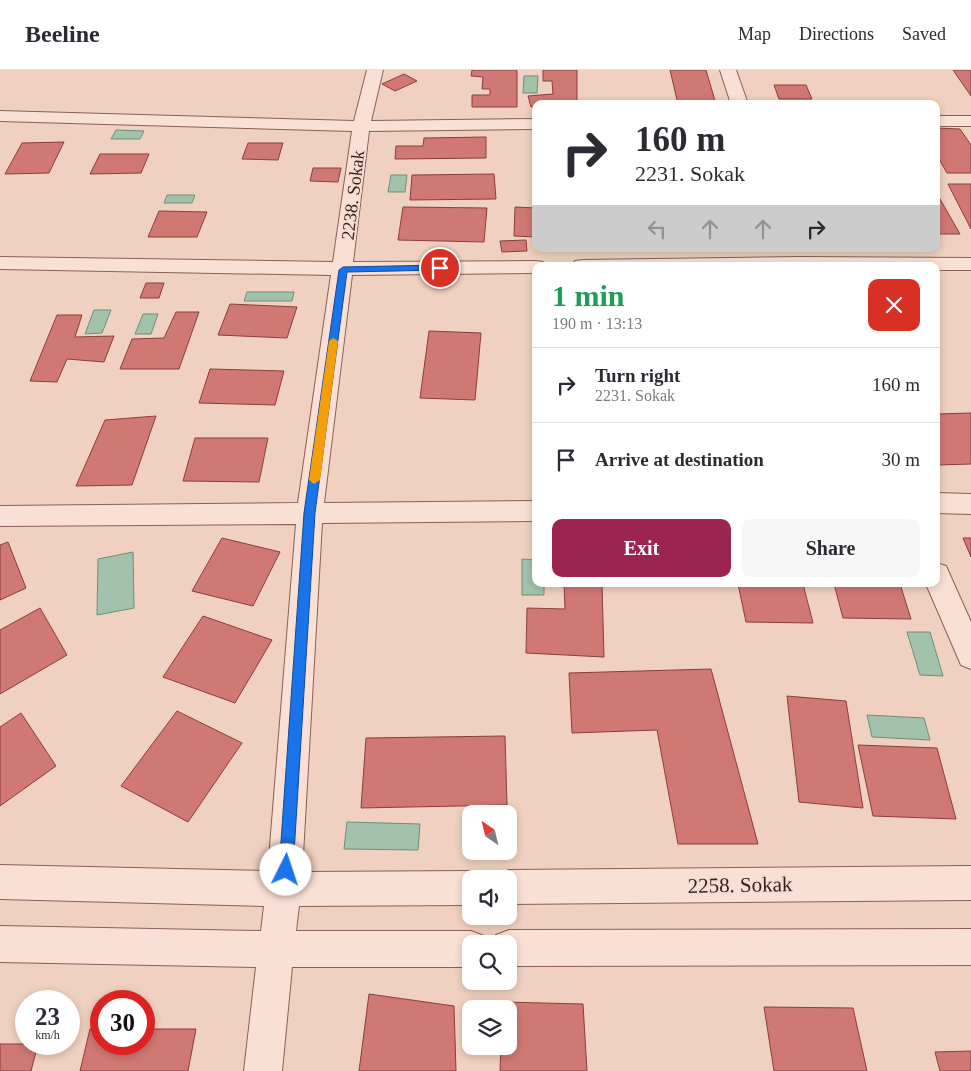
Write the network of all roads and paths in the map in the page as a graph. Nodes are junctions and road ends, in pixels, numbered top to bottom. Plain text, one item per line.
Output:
1 (375, 70) edge
2 (728, 70) edge
3 (739, 100) edge
4 (0, 116) edge
5 (940, 121) edge
6 (971, 121) edge
7 (532, 124) edge
8 (361, 126) junction
9 (799, 259) edge
10 (706, 262) edge
11 (902, 262) edge
12 (0, 263) edge
13 (940, 263) edge
14 (971, 264) edge
15 (532, 267) edge
16 (343, 270) junction
17 (940, 503) edge
18 (971, 504) edge
19 (532, 511) edge
20 (310, 513) junction
21 (0, 516) edge
22 (940, 583) edge
23 (971, 656) edge
24 (0, 882) edge
25 (971, 883) edge
26 (517, 887) edge
27 (462, 888) edge
28 (284, 890) junction
29 (0, 944) edge
30 (971, 947) edge
31 (462, 948) edge
32 (517, 948) edge
33 (276, 949) junction
34 (263, 1071) edge

1 - 8 street, 2238. Sokak
2 - 3 street
4 - 8 street
5 - 6 street
7 - 8 street
8 - 16 street, 2238. Sokak
9 - 10 street
9 - 11 street
12 - 16 street
13 - 14 street
15 - 16 street
16 - 20 street, 2238. Sokak
17 - 18 street
19 - 20 street
20 - 21 street
20 - 28 street, 2238. Sokak
22 - 23 street
24 - 28 street
25 - 26 street, 2258. Sokak
27 - 28 street
28 - 33 street, 2238. Sokak
29 - 33 street
30 - 32 street
31 - 33 street
33 - 34 street, 2238. Sokak

